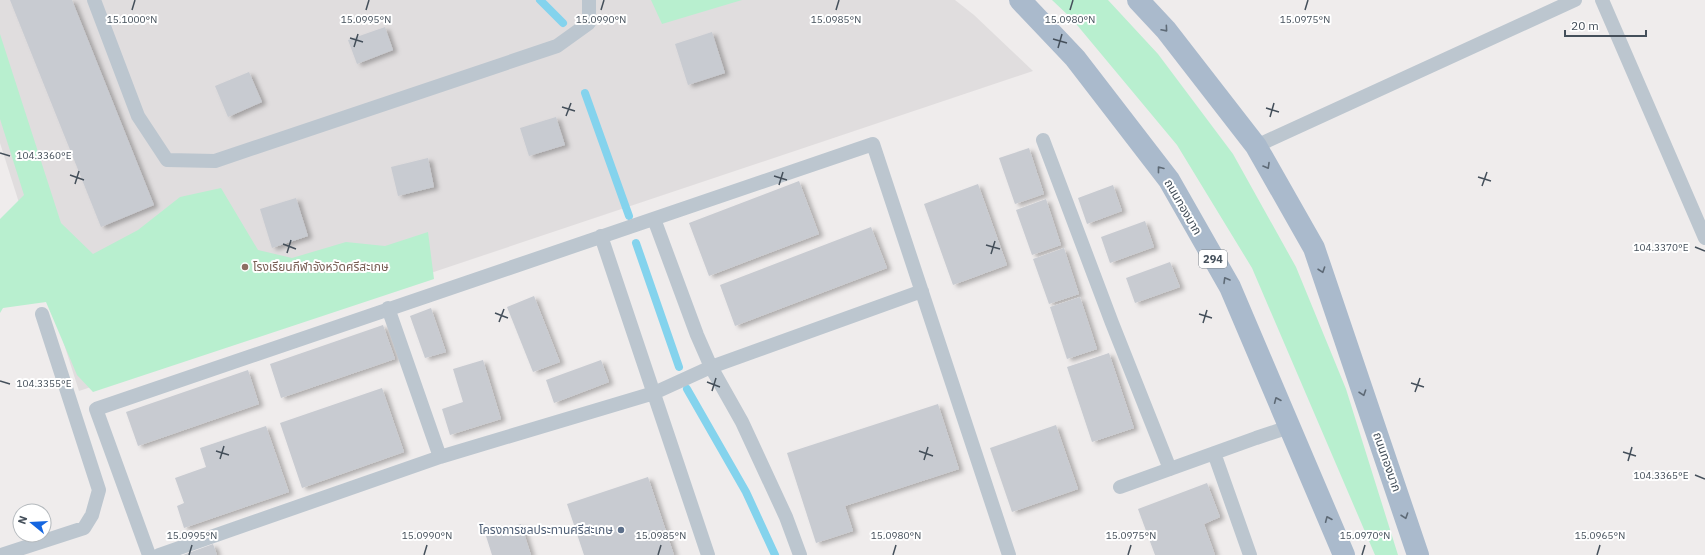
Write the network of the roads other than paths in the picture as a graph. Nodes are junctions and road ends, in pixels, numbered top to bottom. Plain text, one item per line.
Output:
1 (94, 0) edge
2 (589, 0) edge
3 (1020, 0) edge
4 (1138, 0) edge
5 (1575, 0) edge
6 (1602, 0) edge
7 (1043, 140) dead end
8 (1256, 146) junction
9 (654, 218) junction
10 (601, 236) junction
11 (1705, 238) edge
12 (922, 291) junction
13 (388, 308) junction
14 (42, 314) dead end
15 (711, 367) junction
16 (654, 393) junction
17 (1289, 427) junction
18 (1214, 453) junction
19 (440, 457) junction
20 (1170, 469) junction
21 (1120, 487) dead end
22 (1, 555) edge
23 (149, 555) edge
24 (159, 555) edge
25 (708, 555) edge
26 (800, 555) edge
27 (1009, 555) edge
28 (1250, 555) edge
29 (1344, 555) edge
30 (1418, 555) edge

1 - 2 lane
17 -> 3 main road, ถนนทองมาก / 294
4 -> 8 main road, ถนนทองมาก
5 - 8 lane
6 - 11 lane
7 - 20 lane
8 -> 30 main road, ถนนทองมาก
9 - 10 lane
9 - 12 lane
9 - 15 lane
10 - 13 lane
10 - 16 lane
12 - 15 lane
12 - 27 lane
13 - 19 lane
13 - 23 lane
14 - 22 lane
15 - 16 lane
15 - 26 lane
16 - 19 lane
16 - 25 lane
17 - 18 lane
29 -> 17 main road, ถนนทองมาก / 294
18 - 20 lane
18 - 28 lane
19 - 24 lane
20 - 21 lane

